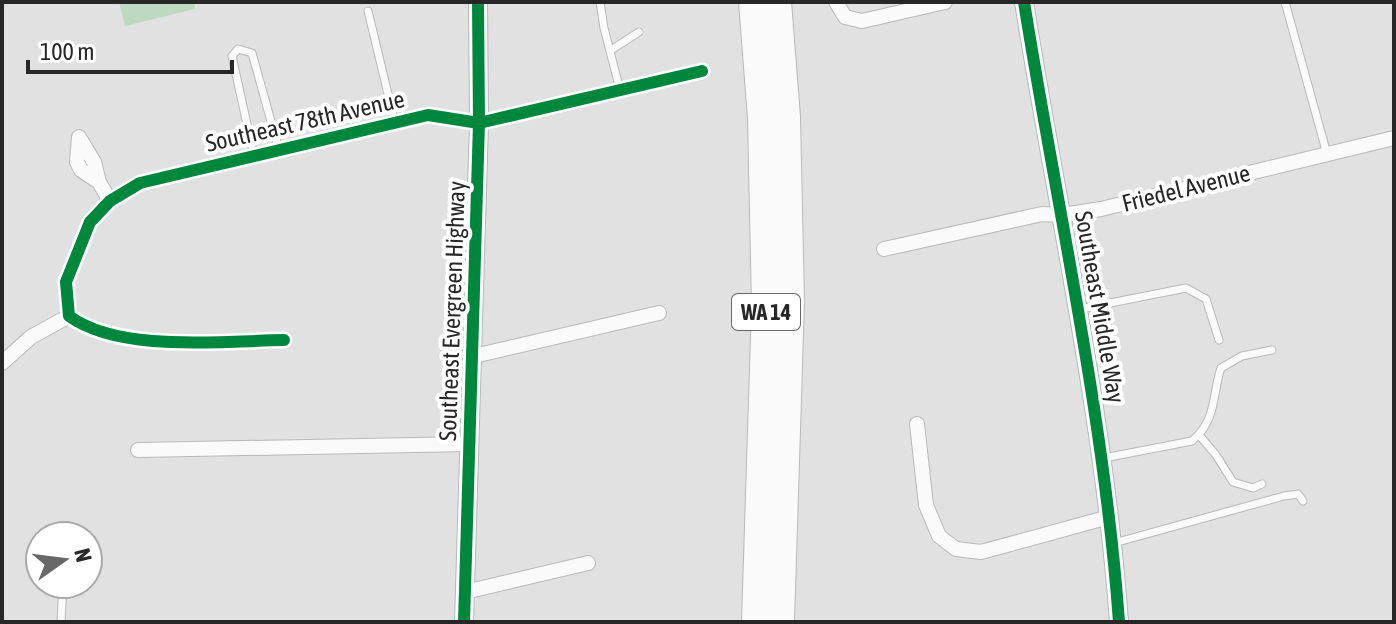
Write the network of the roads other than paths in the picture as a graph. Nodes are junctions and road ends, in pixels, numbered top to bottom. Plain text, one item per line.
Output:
1 (478, 2) edge
2 (600, 2) edge
3 (753, 2) edge
4 (777, 2) edge
5 (836, 2) edge
6 (945, 2) edge
7 (1024, 2) edge
8 (1285, 2) edge
9 (902, 6) edge
10 (368, 11) dead end
11 (639, 32) dead end
12 (611, 50) junction
13 (702, 71) dead end
14 (620, 90) junction
15 (395, 123) junction
16 (479, 123) junction
17 (1394, 138) edge
18 (279, 150) junction
19 (1327, 154) junction
20 (254, 156) junction
21 (99, 182) dead end
22 (110, 201) junction
23 (1063, 215) junction
24 (884, 249) dead end
25 (1080, 309) junction
26 (659, 313) dead end
27 (69, 316) junction
28 (284, 340) dead end
29 (1219, 340) dead end
30 (1272, 350) dead end
31 (474, 356) junction
32 (2, 363) edge
33 (917, 424) dead end
34 (787, 435) junction
35 (1199, 435) junction
36 (469, 444) junction
37 (138, 450) dead end
38 (1102, 458) junction
39 (1262, 484) dead end
40 (1303, 501) dead end
41 (1109, 517) junction
42 (1112, 544) junction
43 (588, 563) dead end
44 (465, 592) junction
45 (62, 600) edge
46 (61, 622) edge
47 (464, 622) edge
48 (756, 622) edge
49 (780, 622) edge
50 (796, 622) edge
51 (1119, 622) edge

1 - 16 street, Southeast Evergreen Highway
2 - 12 lane
3 - 48 highway, WA 14
4 - 34 highway, WA 14
5 - 9 street
6 - 9 street
7 - 23 street, Southeast Middle Way
8 - 19 lane
10 - 15 lane
11 - 12 lane
12 - 14 lane
13 - 14 street, Southeast 78th Avenue
14 - 16 street, Southeast 78th Avenue
15 - 16 street, Southeast 78th Avenue
15 - 18 street, Southeast 78th Avenue
16 - 31 street, Southeast Evergreen Highway
17 - 19 street, Friedel Avenue
18 - 20 street, Southeast 78th Avenue
18 - 20 lane
19 - 23 street, Friedel Avenue
20 - 22 street, Southeast 78th Avenue
21 - 22 street
22 - 27 street
23 - 24 street, Friedel Avenue
23 - 25 street, Southeast Middle Way
25 - 29 lane
25 - 38 street, Southeast Middle Way
26 - 31 street
27 - 28 street
27 - 32 street
30 - 35 lane
31 - 36 street, Southeast Evergreen Highway
33 - 41 street
34 - 49 highway, WA 14
34 - 50 highway
35 - 38 lane
35 - 39 lane
36 - 37 street
36 - 44 street, Southeast Evergreen Highway
38 - 41 street, Southeast Middle Way
40 - 42 lane
41 - 42 street, Southeast Middle Way
42 - 51 street, Southeast Middle Way
43 - 44 street
44 - 47 street, Southeast Evergreen Highway
45 - 46 lane

